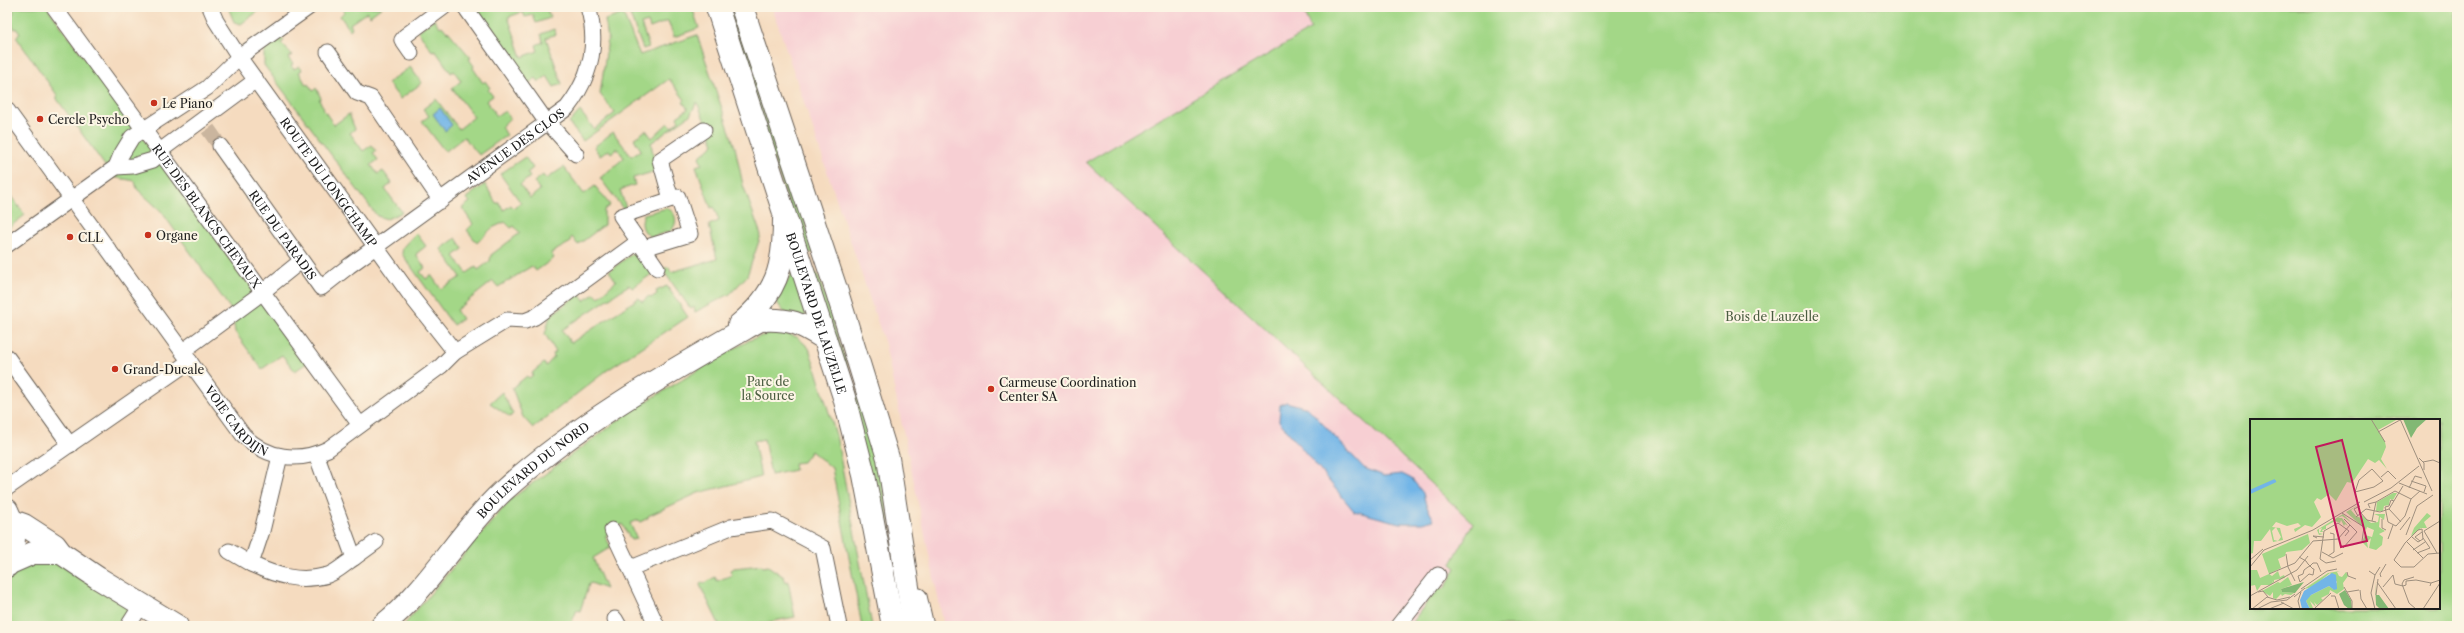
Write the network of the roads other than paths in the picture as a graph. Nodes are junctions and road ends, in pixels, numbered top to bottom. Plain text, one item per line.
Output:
1 (54, 7) edge
2 (210, 7) edge
3 (309, 7) edge
4 (444, 7) edge
5 (465, 7) edge
6 (588, 7) edge
7 (717, 7) edge
8 (742, 7) edge
9 (328, 52) dead end
10 (410, 53) dead end
11 (239, 57) junction
12 (256, 80) junction
13 (186, 102) junction
14 (7, 110) edge
15 (548, 123) junction
16 (205, 125) junction
17 (143, 129) junction
18 (704, 130) dead end
19 (220, 146) tunnel mouth
20 (160, 152) junction
21 (576, 154) dead end
22 (116, 167) junction
23 (671, 198) junction
24 (72, 200) junction
25 (441, 201) junction
26 (784, 208) junction
27 (7, 244) edge
28 (641, 244) junction
29 (376, 246) junction
30 (800, 258) junction
31 (301, 261) junction
32 (779, 267) junction
33 (657, 268) dead end
34 (262, 292) junction
35 (837, 292) junction
36 (825, 339) junction
37 (711, 348) junction
38 (455, 352) junction
39 (186, 356) junction
40 (7, 357) edge
41 (360, 425) junction
42 (70, 445) junction
43 (316, 454) junction
44 (280, 456) junction
45 (7, 488) edge
46 (896, 503) junction
47 (10, 515) edge
48 (612, 530) dead end
49 (376, 542) dead end
50 (229, 551) dead end
51 (61, 552) junction
52 (354, 558) junction
53 (251, 564) junction
54 (8, 565) edge
55 (631, 568) junction
56 (1438, 575) dead end
57 (142, 604) junction
58 (128, 626) edge
59 (177, 626) edge
60 (382, 626) edge
61 (657, 626) edge
62 (839, 626) edge
63 (893, 626) edge
64 (914, 626) edge
65 (926, 626) edge
66 (1398, 626) edge

1 - 17 street, RUE DES BLANCS CHEVAUX
2 - 11 street, ROUTE DU LONGCHAMP
3 - 11 street
4 - 10 street
5 - 15 street
6 - 15 street, AVENUE DES CLOS
7 - 26 main road, BOULEVARD DE LAUZELLE
8 - 35 main road, BOULEVARD DE LAUZELLE
9 - 25 street
11 - 12 street, ROUTE DU LONGCHAMP
11 - 13 street
12 - 16 street
12 - 29 street, ROUTE DU LONGCHAMP
13 - 16 street
13 - 17 street
14 - 24 street, VOIE CARDIJN
15 - 21 street
15 - 25 street, AVENUE DES CLOS
16 - 20 street
17 - 20 street, RUE DES BLANCS CHEVAUX
17 - 22 street
18 - 23 street
19 - 31 street, RUE DU PARADIS
20 - 22 street
20 - 34 street, RUE DES BLANCS CHEVAUX
22 - 24 street
23 - 28 street
23 - 28 street, VOIE CARDIJN
24 - 27 street
24 - 39 street, VOIE CARDIJN
25 - 29 street, AVENUE DES CLOS
26 - 30 main road, BOULEVARD DE LAUZELLE
26 - 32 main road, BOULEVARD DU NORD
28 - 33 street
28 - 38 street, VOIE CARDIJN
29 - 31 street, RUE DU PARADIS
29 - 38 street, ROUTE DU LONGCHAMP
30 - 32 main road
30 - 35 main road
30 - 36 main road, BOULEVARD DE LAUZELLE
31 - 34 street
32 - 37 main road, BOULEVARD DU NORD
34 - 39 street
34 - 41 street, RUE DES BLANCS CHEVAUX
35 - 46 main road, BOULEVARD DE LAUZELLE
36 - 37 main road, BOULEVARD DU NORD
36 - 63 main road, BOULEVARD DE LAUZELLE
37 - 60 main road, BOULEVARD DU NORD
38 - 41 street, VOIE CARDIJN
39 - 42 street
39 - 44 street, VOIE CARDIJN
40 - 42 street
41 - 43 street, VOIE CARDIJN
42 - 45 street
43 - 44 street, VOIE CARDIJN
43 - 52 street
44 - 53 street
46 - 64 main road, BOULEVARD DE LAUZELLE
46 - 65 street
47 - 51 main road
47 - 54 main road
48 - 55 street
49 - 52 street
50 - 53 street
51 - 54 main road
51 - 57 main road
52 - 53 street
55 - 61 street
55 - 62 street
56 - 66 street
57 - 58 street
57 - 59 main road

